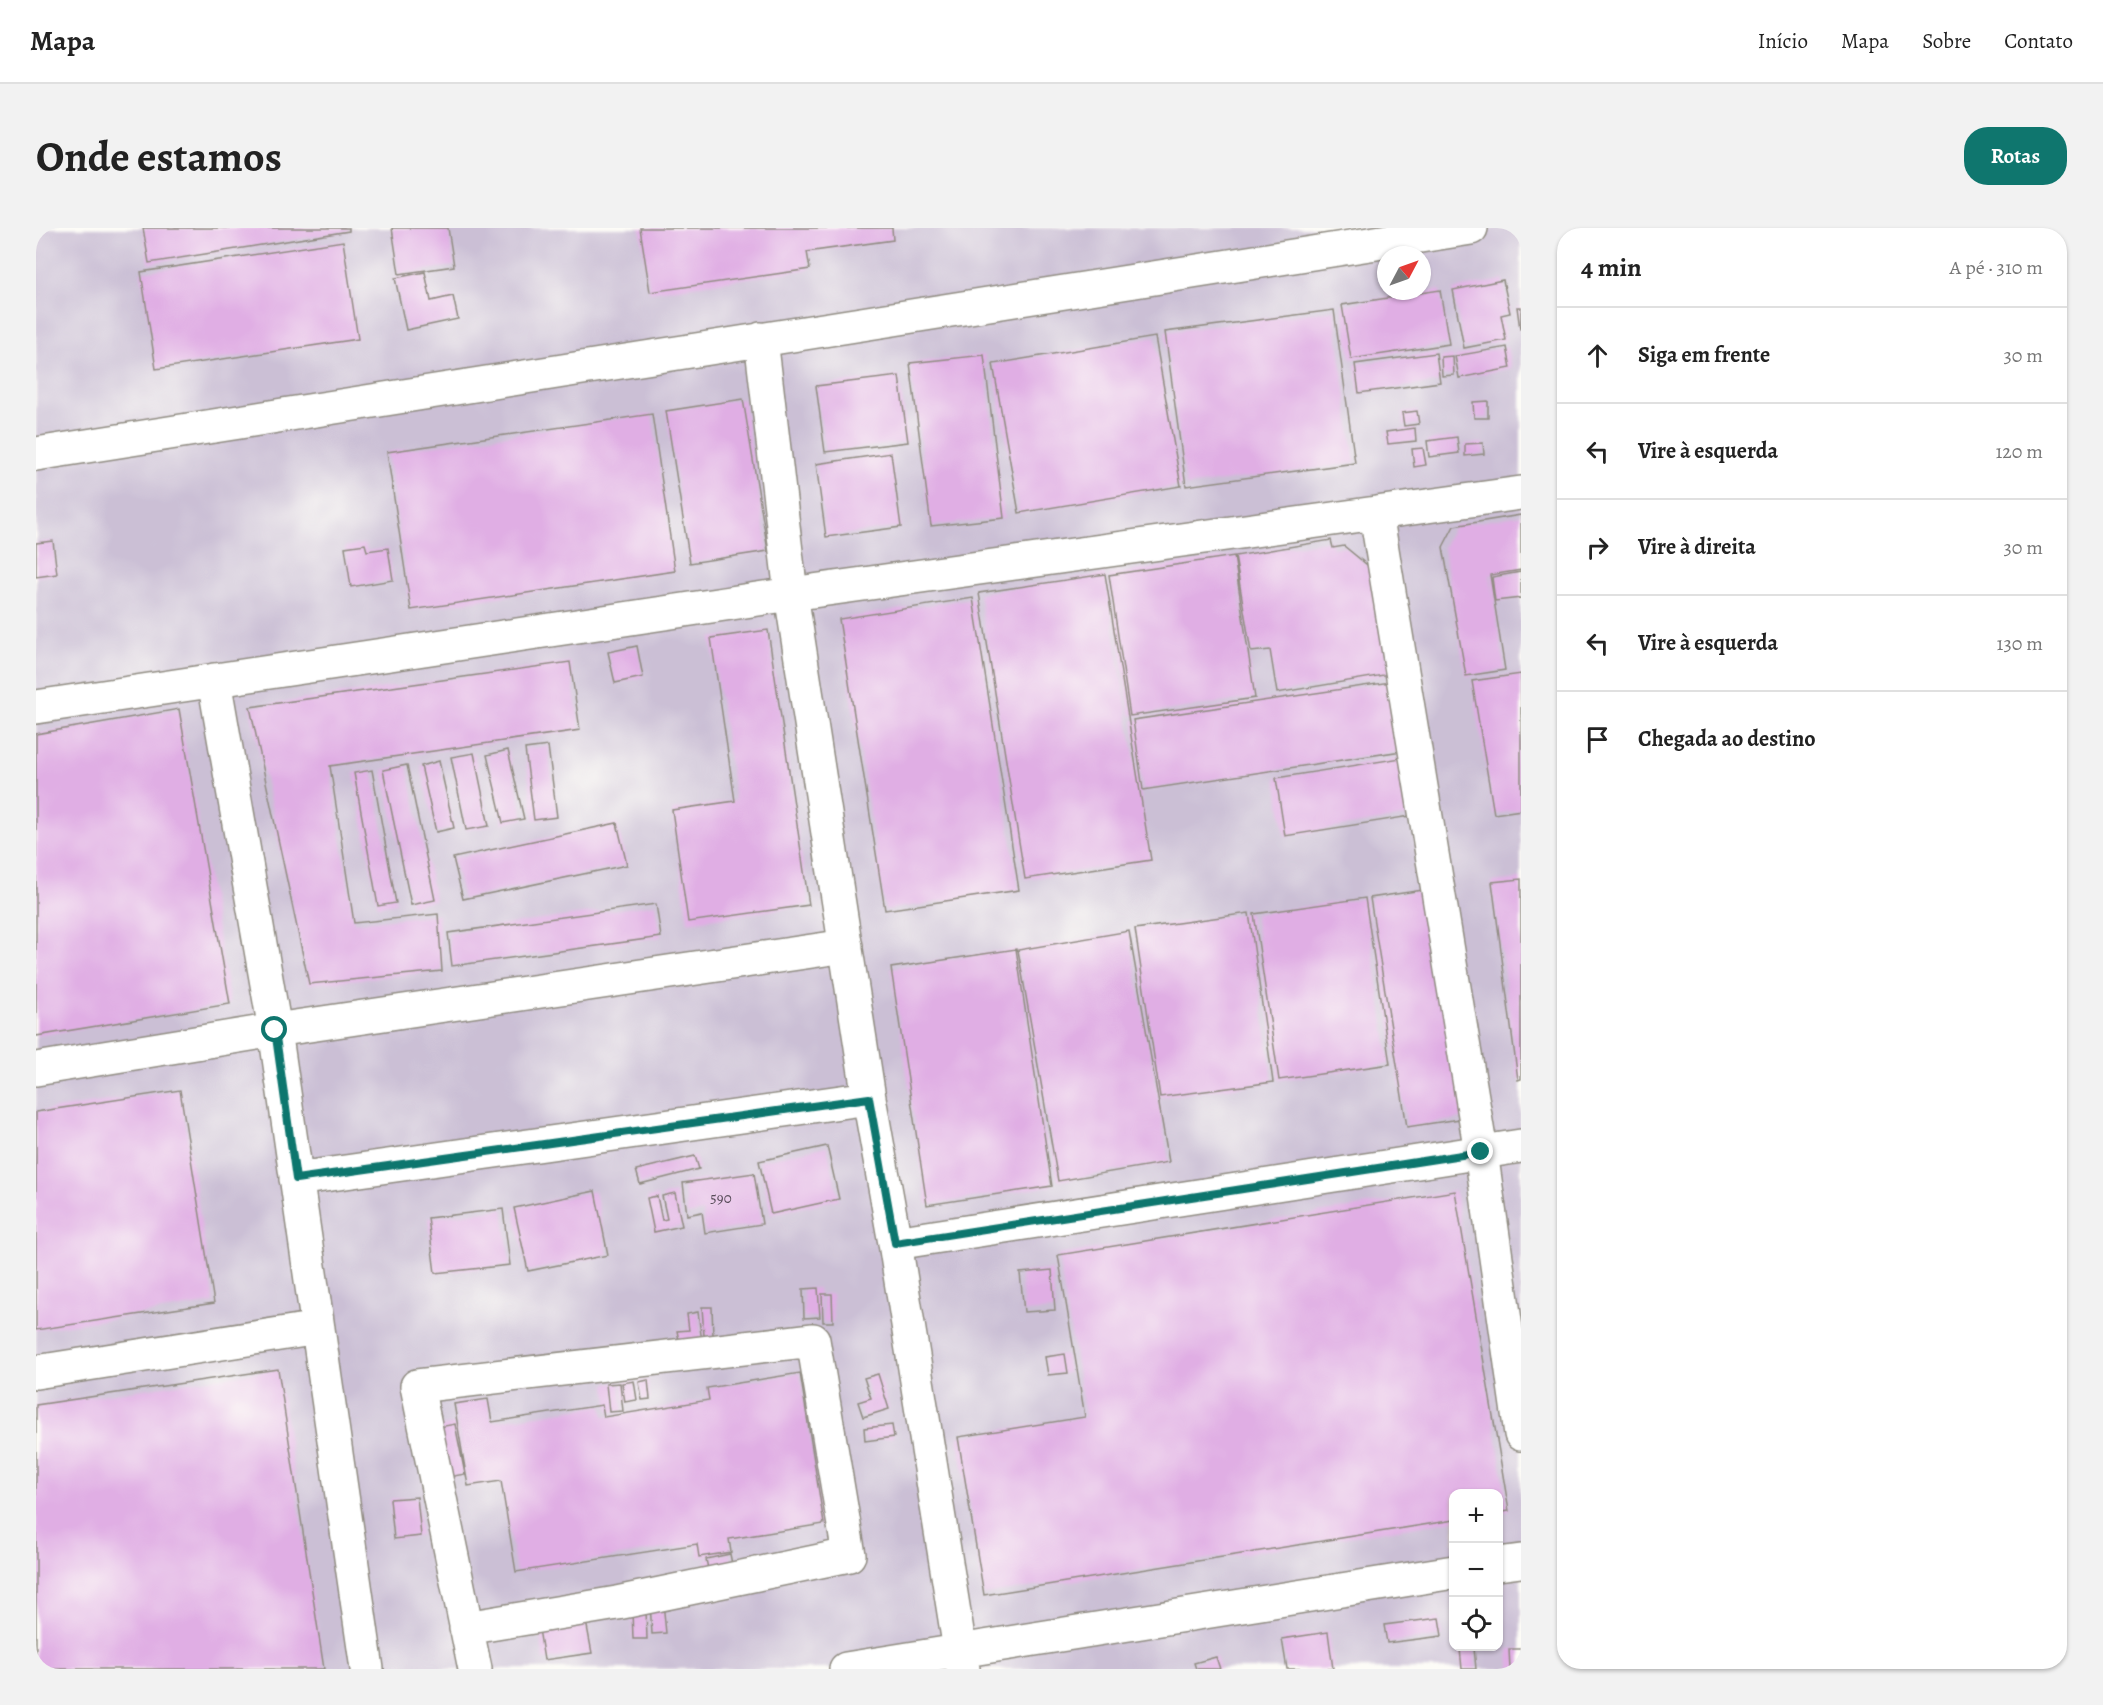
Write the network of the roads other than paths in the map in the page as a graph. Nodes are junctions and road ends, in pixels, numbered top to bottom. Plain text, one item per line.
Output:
1 (1471, 228) edge
2 (761, 339) junction
3 (36, 454) edge
4 (1521, 493) edge
5 (1376, 513) junction
6 (791, 594) junction
7 (214, 680) junction
8 (36, 707) edge
9 (846, 946) junction
10 (275, 1030) junction
11 (36, 1069) edge
12 (869, 1098) junction
13 (1521, 1146) edge
14 (1481, 1152) junction
15 (296, 1179) junction
16 (895, 1243) junction
17 (318, 1328) junction
18 (36, 1372) edge
19 (1521, 1434) edge
20 (1521, 1561) edge
21 (1503, 1563) edge
22 (1449, 1573) edge
23 (466, 1628) junction
24 (961, 1660) edge
25 (367, 1669) edge
26 (475, 1669) edge
27 (846, 1669) edge

1 - 2 street
2 - 3 street
2 - 6 street
4 - 5 street
5 - 6 street
5 - 14 street
6 - 7 street
6 - 9 street
7 - 8 street
7 - 10 street
9 - 10 street
9 - 12 street
10 - 11 street
10 - 15 street
12 - 15 street
12 - 16 street
13 - 14 street
14 - 16 street
14 - 19 street
15 - 17 street
16 - 24 street
17 - 18 street
17 - 25 street
20 - 21 street
22 - 24 street
23 - 23 street
23 - 26 street
24 - 27 street

